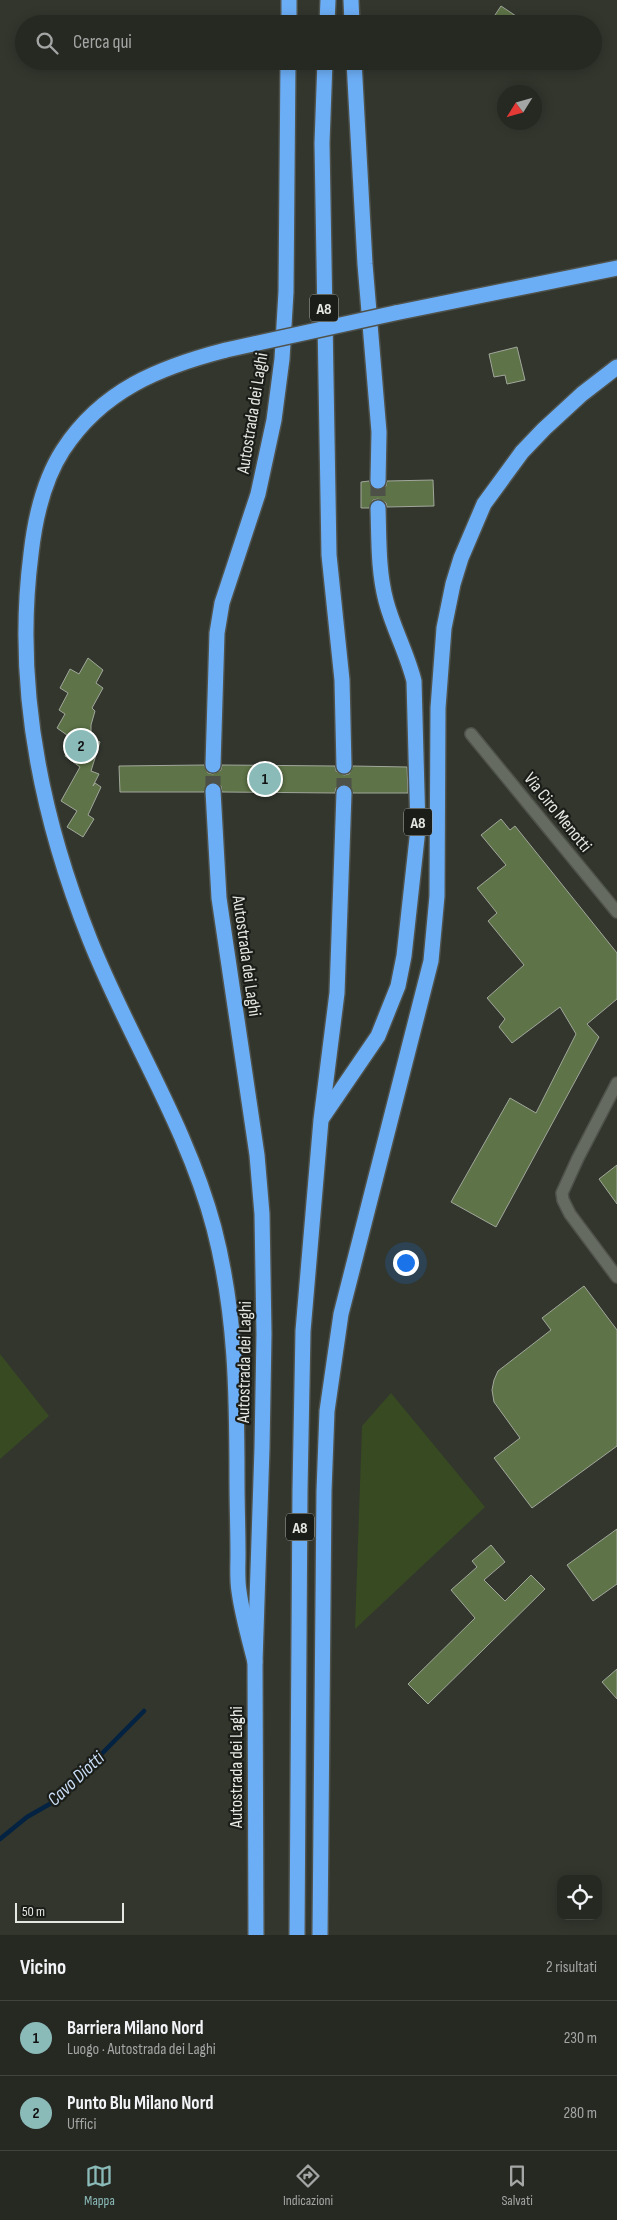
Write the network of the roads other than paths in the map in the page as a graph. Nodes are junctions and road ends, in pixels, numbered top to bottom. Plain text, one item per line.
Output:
1 (289, 0) edge
2 (328, 0) edge
3 (351, 0) edge
4 (289, 15) edge
5 (327, 15) edge
6 (352, 15) edge
7 (288, 70) edge
8 (325, 70) edge
9 (354, 70) edge
10 (617, 268) edge
11 (617, 367) edge
12 (378, 481) tunnel mouth
13 (378, 508) tunnel mouth
14 (471, 734) dead end
15 (213, 765) tunnel mouth
16 (344, 766) tunnel mouth
17 (213, 792) tunnel mouth
18 (344, 793) tunnel mouth
19 (617, 912) edge
20 (617, 1084) edge
21 (321, 1120) junction
22 (617, 1277) edge
23 (255, 1662) junction
24 (256, 1935) edge
25 (297, 1935) edge
26 (320, 1935) edge

1 - 4 highway
2 - 5 highway
3 - 6 highway
7 - 15 highway, Autostrada dei Laghi / A8
8 - 16 highway, A8
9 - 12 highway
10 - 23 highway, bridge
11 - 26 highway
13 - 21 highway, A8
14 - 19 street, Via Ciro Menotti
17 - 23 highway, Autostrada dei Laghi
18 - 21 highway, A8
20 - 22 street
21 - 25 highway, A8
23 - 24 highway, Autostrada dei Laghi

